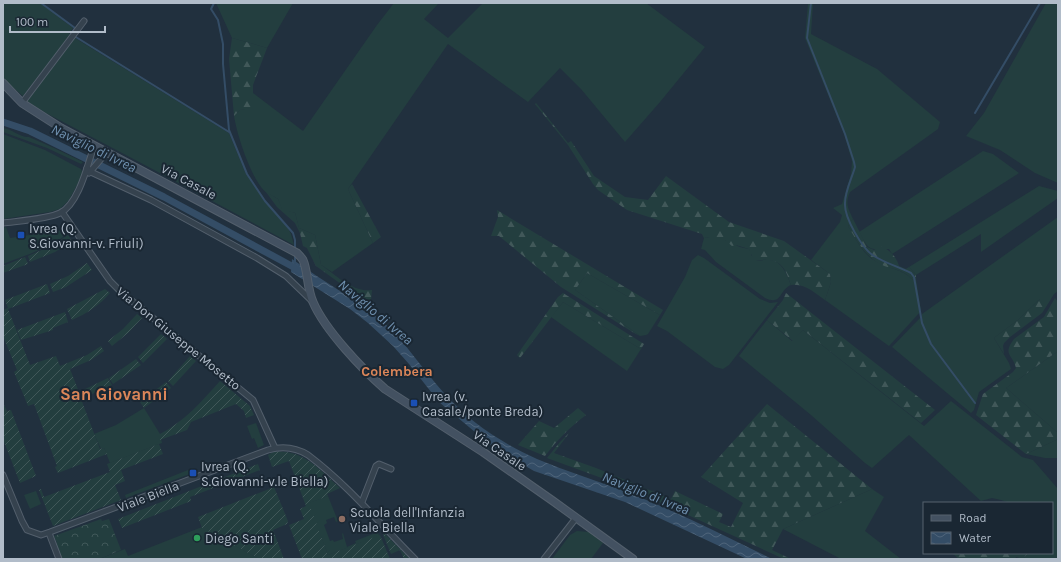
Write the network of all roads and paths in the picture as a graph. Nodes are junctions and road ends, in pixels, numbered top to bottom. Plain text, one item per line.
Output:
1 (84, 21) dead end
2 (3, 84) edge
3 (22, 103) junction
4 (93, 149) junction
5 (107, 152) junction
6 (89, 170) junction
7 (62, 212) junction
8 (3, 223) edge
9 (313, 303) junction
10 (274, 448) junction
11 (391, 469) dead end
12 (3, 475) edge
13 (362, 502) junction
14 (576, 518) junction
15 (50, 533) junction
16 (59, 559) edge
17 (415, 559) edge
18 (544, 559) edge
19 (633, 559) edge

1 - 3 street
2 - 3 main road, Via Casale
3 - 4 main road, Via Casale
4 - 5 main road, Via Casale
4 - 6 street
5 - 6 street
5 - 9 main road, Via Casale
6 - 7 street
6 - 9 street, Via Casale
7 - 8 street
7 - 10 street, Via Don Giuseppe Mosetto
9 - 14 main road, Via Casale
10 - 13 street, Viale Biella
10 - 15 street, Viale Biella
11 - 13 street
12 - 15 street
13 - 17 street, Viale Biella
14 - 18 street
14 - 19 main road, Via Casale
15 - 16 street

